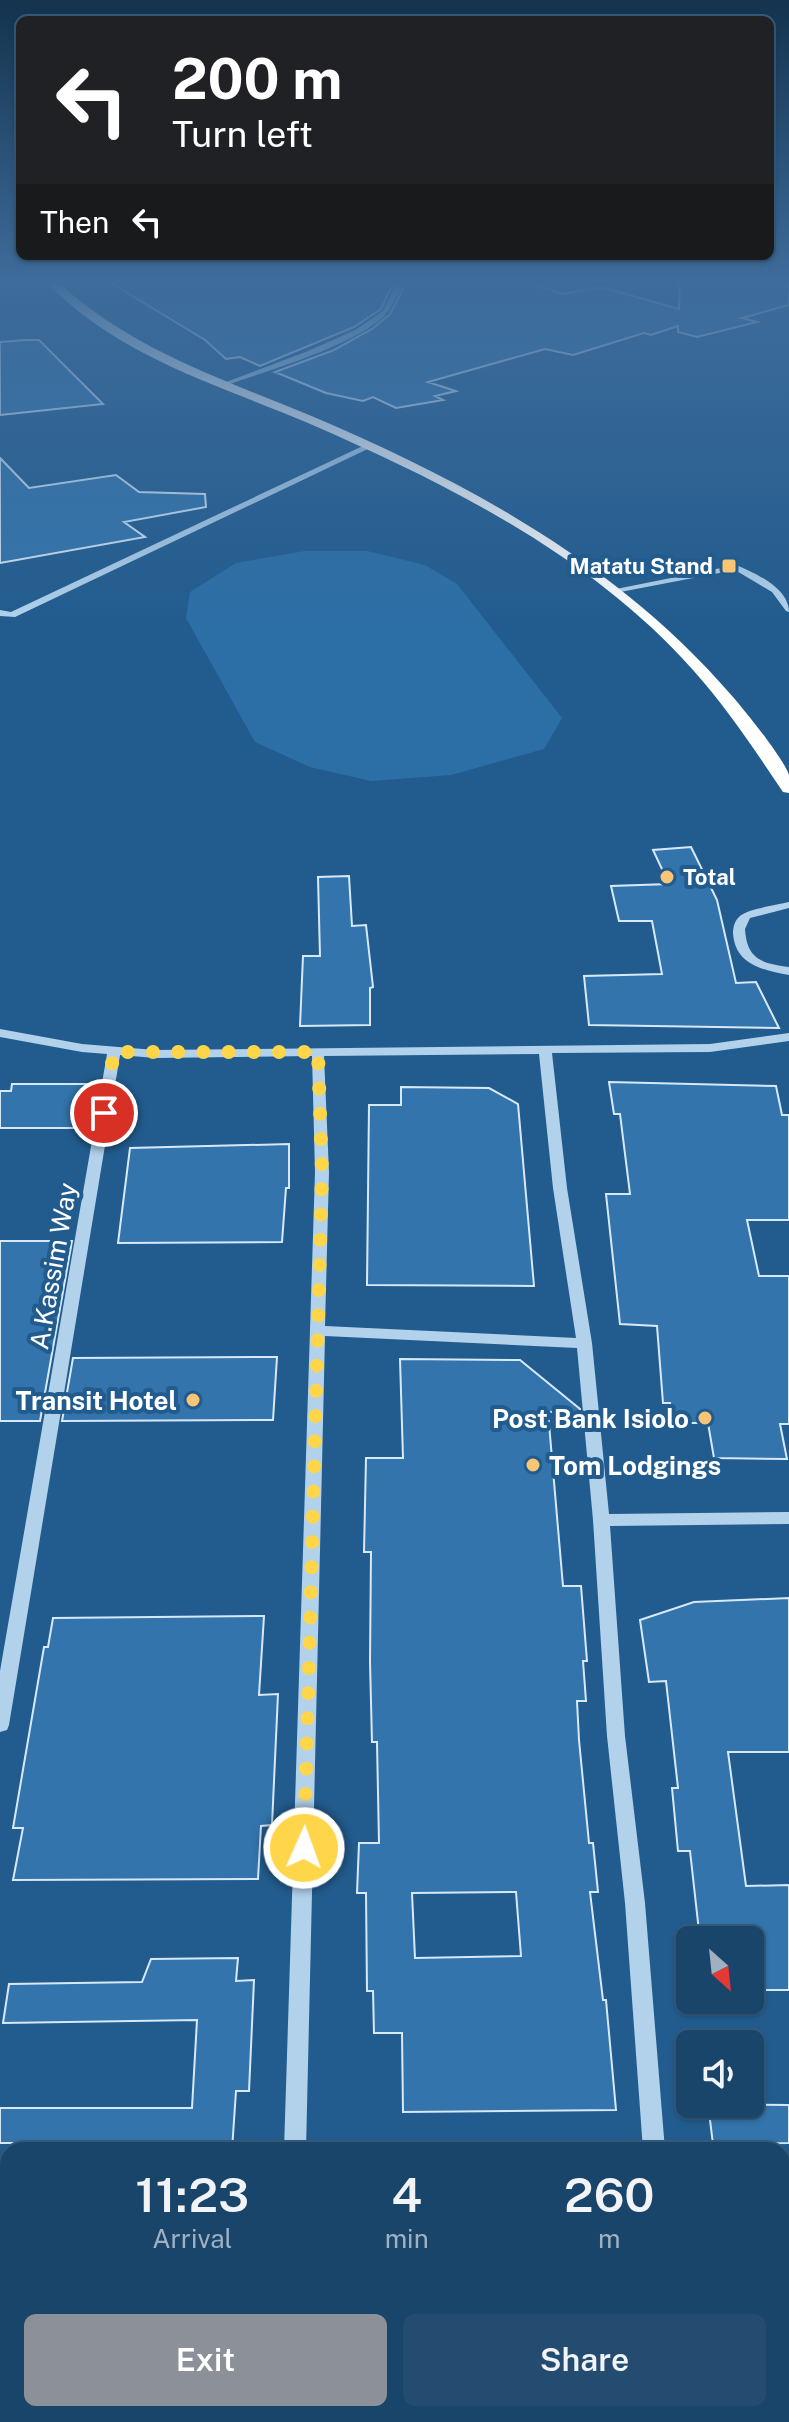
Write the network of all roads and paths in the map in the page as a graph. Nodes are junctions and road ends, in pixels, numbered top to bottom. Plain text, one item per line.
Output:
1 (252, 396) edge
2 (370, 446) junction
3 (615, 590) junction
4 (789, 609) edge
5 (0, 613) edge
6 (789, 788) edge
7 (789, 905) edge
8 (789, 971) edge
9 (0, 1033) edge
10 (789, 1037) edge
11 (545, 1050) junction
12 (114, 1052) junction
13 (318, 1052) junction
14 (318, 1331) junction
15 (584, 1343) junction
16 (789, 1518) edge
17 (601, 1520) junction
18 (0, 1725) edge
19 (295, 2142) edge
20 (653, 2142) edge

1 - 2 highway
2 - 3 highway
2 - 5 street
3 - 4 street
3 - 6 highway
7 - 8 street
9 - 12 street
10 - 11 street
11 - 13 street
11 - 15 street
12 - 13 street
12 - 18 street, A.Kassim Way
13 - 14 street
14 - 15 street
14 - 19 street
15 - 17 street
16 - 17 street
17 - 20 street

